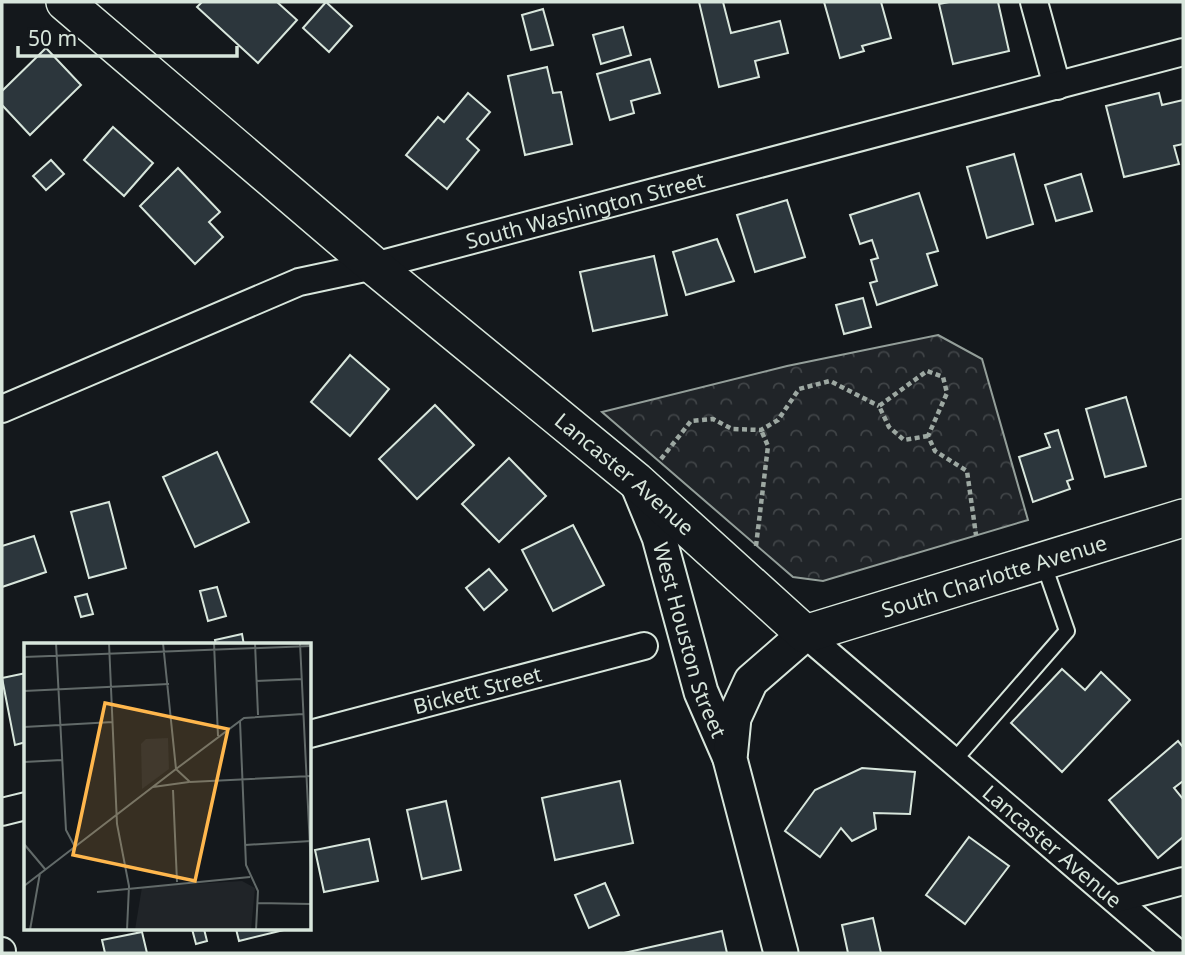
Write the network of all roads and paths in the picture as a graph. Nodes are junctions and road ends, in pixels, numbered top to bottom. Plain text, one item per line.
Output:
1 (67, 2) edge
2 (1034, 2) edge
3 (1183, 52) edge
4 (1057, 86) junction
5 (374, 265) junction
6 (879, 406) junction
7 (2, 409) edge
8 (761, 430) junction
9 (928, 436) junction
10 (646, 473) junction
11 (1183, 518) edge
12 (976, 535) dead end
13 (755, 550) dead end
14 (1042, 560) junction
15 (804, 634) junction
16 (644, 646) dead end
17 (312, 733) edge
18 (730, 760) junction
19 (952, 763) junction
20 (24, 806) edge
21 (2, 812) edge
22 (1183, 881) edge
23 (1116, 899) junction
24 (781, 953) edge
25 (1177, 953) edge

1 - 5 main road, Lancaster Avenue
2 - 4 street
3 - 4 street, South Washington Street
4 - 5 street, South Washington Street
5 - 7 street, South Washington Street
5 - 10 main road, Lancaster Avenue
6 - 8 path
6 - 9 path
6 - 9 path
8 - 10 path
8 - 13 path
9 - 12 path
10 - 15 main road, Lancaster Avenue
10 - 18 street, West Houston Street
11 - 14 main road, South Charlotte Avenue
14 - 15 main road, South Charlotte Avenue
14 - 19 lane
15 - 18 street, West Houston Street
15 - 19 street, Lancaster Avenue
16 - 17 street, Bickett Street
18 - 24 street, West Houston Street
19 - 23 street, Lancaster Avenue
20 - 21 street
22 - 23 street
23 - 25 street, Lancaster Avenue

